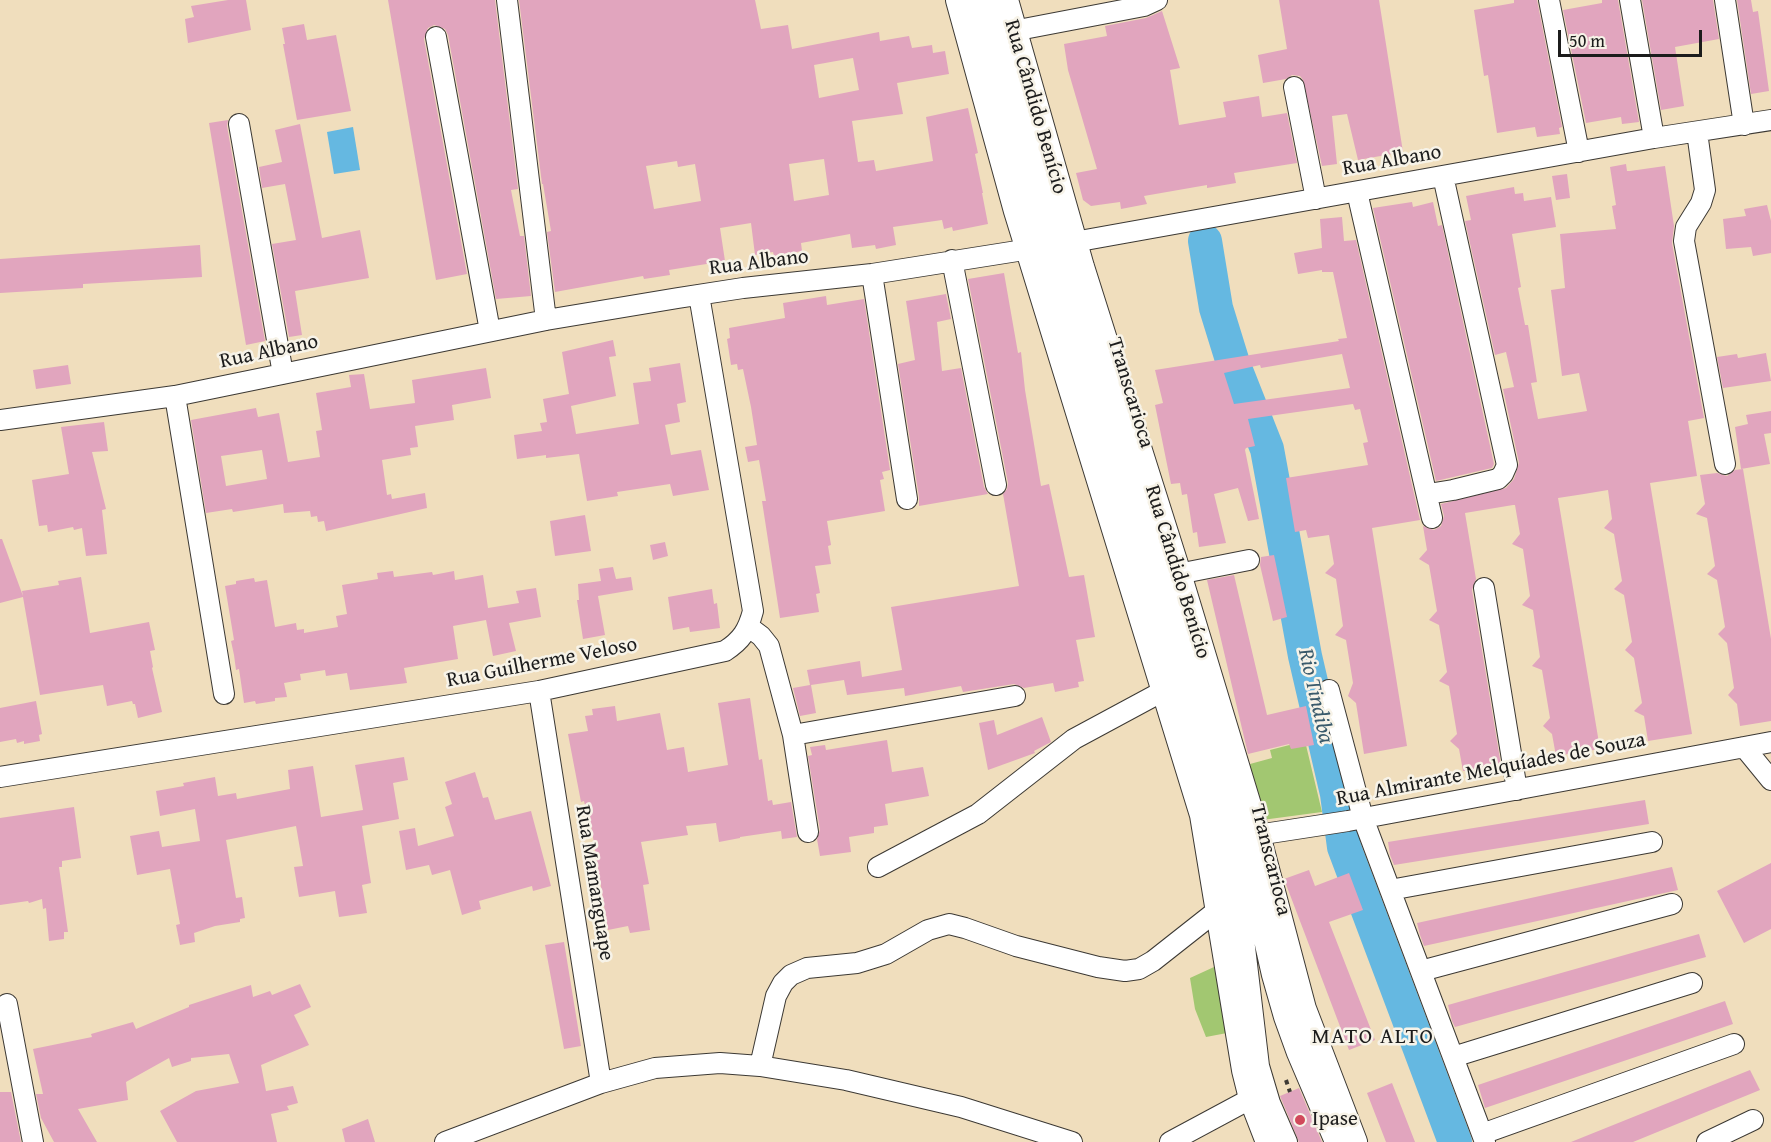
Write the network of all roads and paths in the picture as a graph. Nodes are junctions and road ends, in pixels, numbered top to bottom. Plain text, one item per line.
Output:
1 (507, 0) edge
2 (959, 0) edge
3 (972, 0) edge
4 (988, 0) edge
5 (1005, 0) edge
6 (1157, 0) edge
7 (1549, 0) edge
8 (1630, 0) edge
9 (1725, 0) edge
10 (1014, 31) junction
11 (436, 37) dead end
12 (1294, 87) dead end
13 (1771, 120) edge
14 (239, 124) dead end
15 (1744, 125) junction
16 (1697, 132) junction
17 (1654, 138) junction
18 (1579, 152) junction
19 (1443, 176) junction
20 (1357, 192) junction
21 (1316, 199) junction
22 (1050, 256) junction
23 (952, 260) junction
24 (872, 274) junction
25 (699, 295) junction
26 (546, 320) junction
27 (490, 332) junction
28 (284, 374) junction
29 (175, 396) junction
30 (0, 420) edge
31 (1725, 464) dead end
32 (996, 485) dead end
33 (1428, 494) junction
34 (907, 498) dead end
35 (1432, 518) dead end
36 (1248, 560) dead end
37 (1178, 574) junction
38 (1484, 588) dead end
39 (749, 627) junction
40 (1165, 690) junction
41 (1329, 690) dead end
42 (539, 691) junction
43 (224, 694) dead end
44 (1015, 696) dead end
45 (793, 735) junction
46 (1771, 742) edge
47 (1744, 747) junction
48 (0, 777) edge
49 (1771, 780) edge
50 (1517, 790) junction
51 (1355, 820) junction
52 (808, 832) dead end
53 (1652, 842) dead end
54 (1235, 847) junction
55 (878, 867) dead end
56 (1390, 890) junction
57 (1672, 904) dead end
58 (1219, 909) junction
59 (1421, 971) junction
60 (1692, 983) dead end
61 (7, 1004) dead end
62 (1734, 1044) dead end
63 (1453, 1057) junction
64 (760, 1066) junction
65 (601, 1083) junction
66 (1252, 1098) junction
67 (1753, 1120) dead end
68 (1484, 1138) edge
69 (33, 1142) edge
70 (445, 1142) edge
71 (1072, 1142) edge
72 (1170, 1142) edge
73 (1269, 1142) edge
74 (1287, 1142) edge
75 (1335, 1142) edge
76 (1354, 1142) edge
77 (1707, 1142) edge

1 - 26 street
2 - 22 main road, Rua Cândido Benício
3 - 22 street, Transcarioca
4 - 22 street, Transcarioca
5 - 10 main road, Rua Cândido Benício
6 - 10 street
7 - 18 street
8 - 17 street
9 - 15 street
10 - 22 main road, Rua Cândido Benício
11 - 27 street
12 - 21 street
13 - 15 street, Rua Albano
14 - 28 street
15 - 16 street, Rua Albano
16 - 17 street, Rua Albano
16 - 31 street
17 - 18 street, Rua Albano
18 - 19 street, Rua Albano
19 - 20 street, Rua Albano
19 - 33 street
20 - 21 street, Rua Albano
20 - 33 street
21 - 22 street, Rua Albano
22 - 23 street, Rua Albano
22 - 37 main road, Rua Cândido Benício
22 - 40 main road, Rua Cândido Benício
22 - 54 street, Transcarioca
23 - 24 street, Rua Albano
23 - 32 street
24 - 25 street, Rua Albano
24 - 34 street
25 - 26 street, Rua Albano
25 - 39 street
26 - 27 street, Rua Albano
27 - 28 street, Rua Albano
28 - 29 street, Rua Albano
29 - 30 street, Rua Albano
29 - 43 street
33 - 35 street
36 - 37 street
37 - 54 main road, Rua Cândido Benício
38 - 50 street
39 - 42 street, Rua Guilherme Veloso
39 - 45 street
40 - 54 main road, Rua Cândido Benício
40 - 55 street
41 - 51 street
42 - 48 street, Rua Guilherme Veloso
42 - 65 street, Rua Mamanguape
44 - 45 street
45 - 52 street
46 - 47 street, Rua Almirante Melquíades de Souza
47 - 49 street
47 - 50 street, Rua Almirante Melquíades de Souza
50 - 51 street, Rua Almirante Melquíades de Souza
51 - 54 street, Rua Almirante Melquíades de Souza
51 - 56 street
53 - 56 street
54 - 58 main road, Rua Cândido Benício
54 - 74 street, Transcarioca
54 - 75 street, Transcarioca
54 - 76 main road, Rua Cândido Benício
56 - 59 street
57 - 59 street
58 - 64 street
58 - 66 main road, Rua Cândido Benício
59 - 63 street
60 - 63 street
61 - 69 street
62 - 68 street
63 - 68 street
64 - 65 street
64 - 71 street
65 - 70 street
66 - 72 street
66 - 73 main road, Rua Cândido Benício
67 - 77 street

